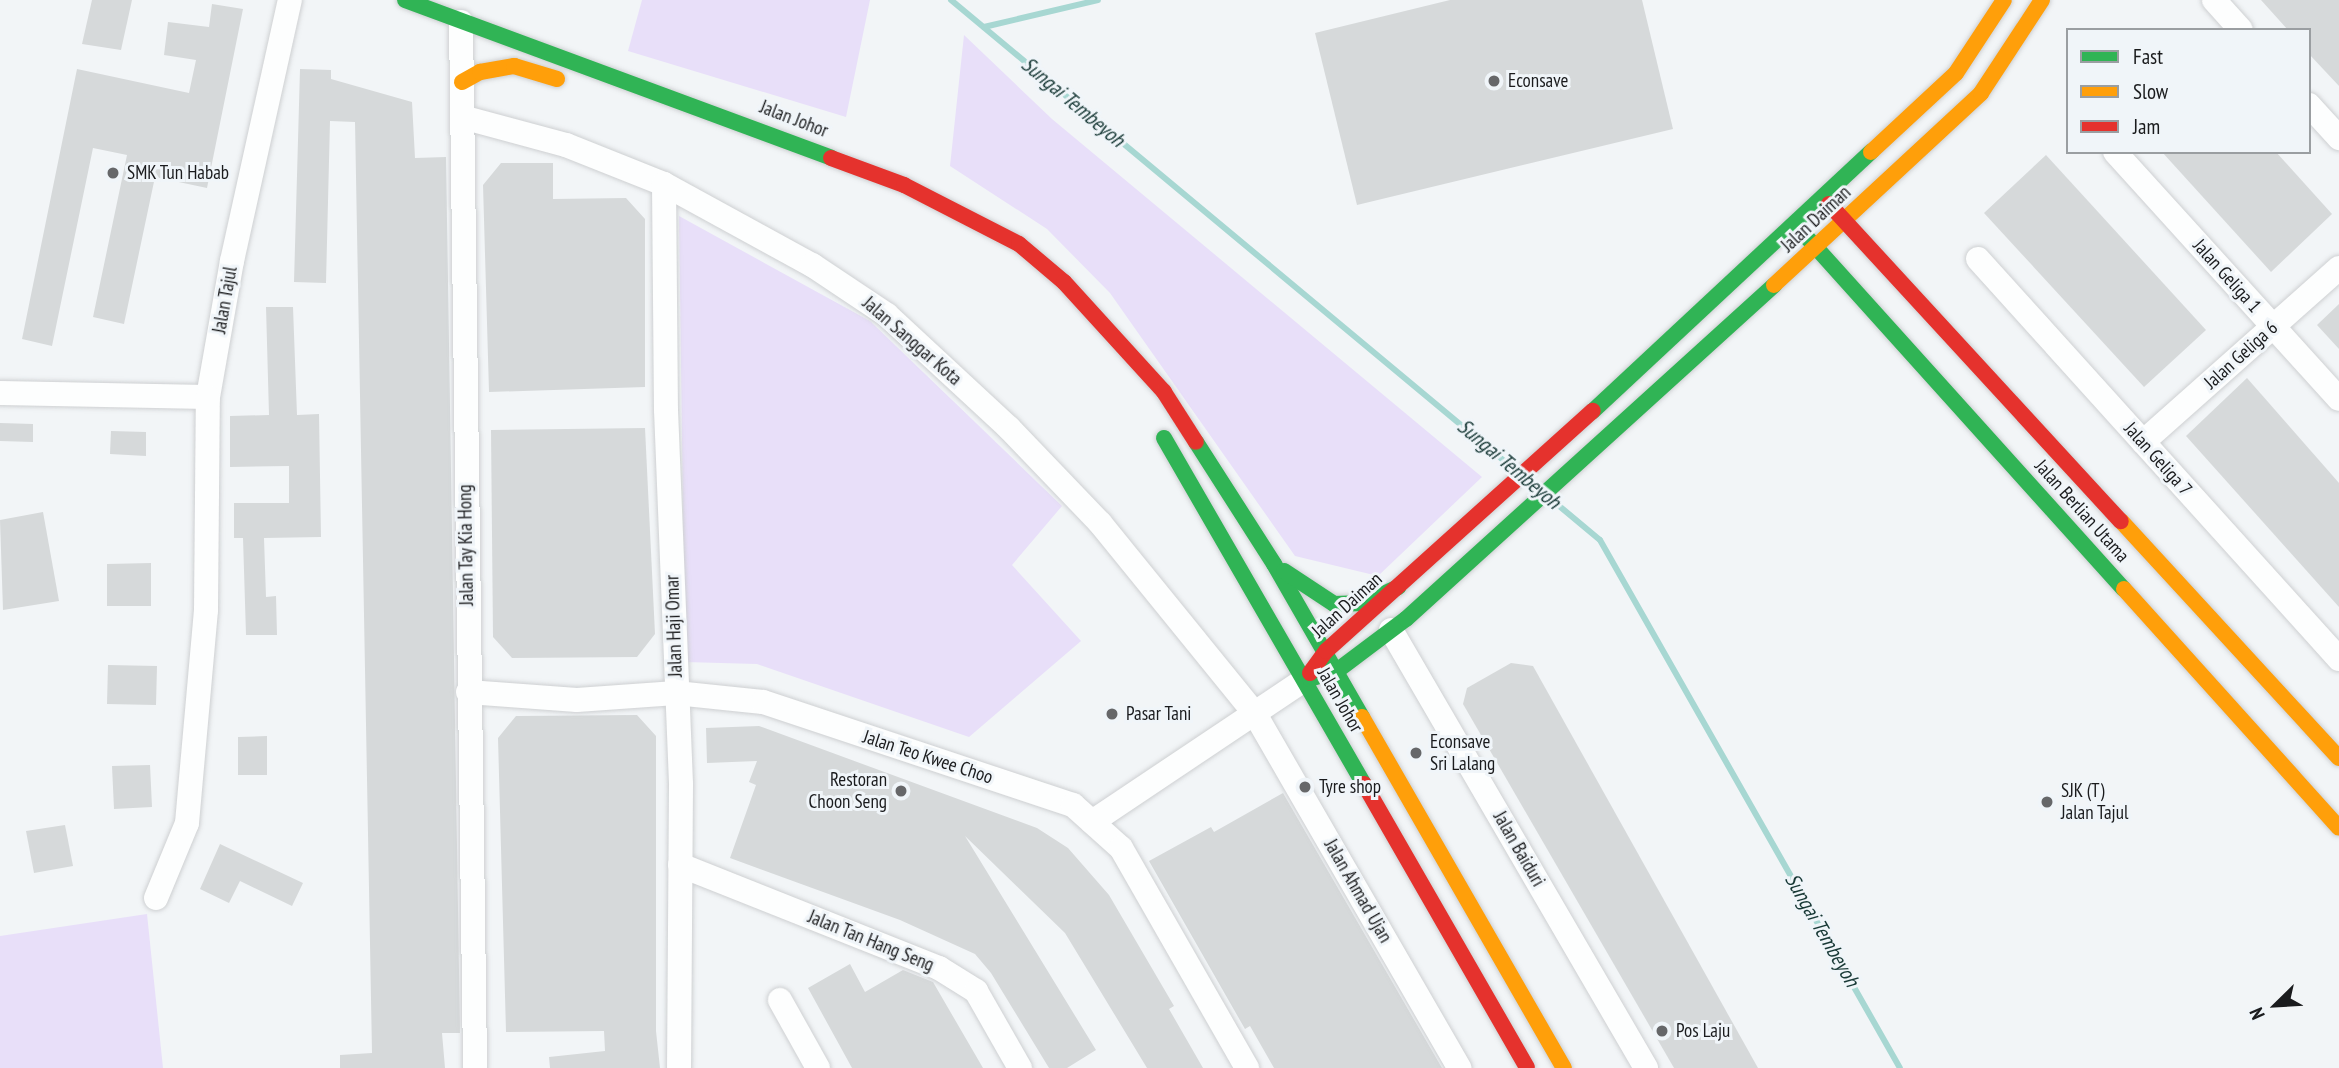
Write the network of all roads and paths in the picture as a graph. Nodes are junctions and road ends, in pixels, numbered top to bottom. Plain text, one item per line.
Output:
1 (290, 0) edge
2 (405, 0) edge
3 (2004, 0) edge
4 (2042, 0) edge
5 (2214, 0) edge
6 (461, 22) junction
7 (2239, 28) edge
8 (462, 82) junction
9 (571, 85) dead end
10 (2311, 107) edge
11 (462, 117) junction
12 (2339, 138) edge
13 (826, 153) junction
14 (2117, 154) edge
15 (775, 156) dead end
16 (664, 184) junction
17 (1822, 198) junction
18 (1845, 221) junction
19 (1794, 223) junction
20 (1816, 247) junction
21 (1978, 259) dead end
22 (2339, 268) edge
23 (2273, 327) junction
24 (1125, 349) junction
25 (0, 393) edge
26 (1141, 393) dead end
27 (208, 397) junction
28 (2339, 399) edge
29 (1158, 425) dead end
30 (2143, 442) junction
31 (1274, 564) junction
32 (1399, 587) junction
33 (1391, 630) junction
34 (1326, 651) junction
35 (2339, 659) edge
36 (1338, 670) junction
37 (1304, 680) junction
38 (468, 692) junction
39 (676, 693) junction
40 (1255, 715) junction
41 (2339, 758) edge
42 (1092, 822) junction
43 (2339, 828) edge
44 (680, 865) junction
45 (156, 898) dead end
46 (780, 1000) dead end
47 (475, 1068) edge
48 (679, 1068) edge
49 (818, 1068) edge
50 (1020, 1068) edge
51 (1247, 1068) edge
52 (1459, 1068) edge
53 (1527, 1068) edge
54 (1563, 1068) edge
55 (1646, 1068) edge

1 - 27 street, Jalan Tajul
2 - 6 main road, Jalan Johor
3 - 17 main road, Jalan Daiman
4 - 18 main road, Jalan Daiman
5 - 7 street
6 - 8 street, Jalan Tay Kia Hong
6 - 13 main road, Jalan Johor
8 - 9 main road
8 - 11 street, Jalan Tay Kia Hong
10 - 12 street
11 - 16 street, Jalan Sanggar Kota
11 - 38 street, Jalan Tay Kia Hong
13 - 15 main road
13 - 24 main road, Jalan Johor
14 - 23 street, Jalan Geliga 1
16 - 39 street, Jalan Haji Omar
16 - 40 street, Jalan Sanggar Kota
17 - 18 main road, Jalan Berlian Utama
17 - 19 main road, Jalan Daiman
18 - 20 main road, Jalan Daiman
18 - 41 main road, Jalan Berlian Utama
19 - 20 main road, Jalan Berlian Utama
19 - 32 main road, Jalan Daiman
20 - 33 main road, Jalan Daiman
20 - 43 main road, Jalan Berlian Utama
21 - 30 street, Jalan Geliga 7
22 - 23 street, Jalan Geliga 6
23 - 28 street, Jalan Geliga 1
23 - 30 street, Jalan Geliga 6
24 - 26 main road, Jalan Johor
24 - 31 main road, Jalan Johor
25 - 27 street
27 - 45 street, Jalan Tajul
29 - 37 main road, Jalan Johor
30 - 35 street, Jalan Geliga 7
31 - 32 main road
31 - 34 main road, Jalan Johor
32 - 34 main road, Jalan Daiman
33 - 36 main road
33 - 55 street, Jalan Baiduri
34 - 36 main road, Jalan Johor
34 - 37 main road, Jalan Daiman
36 - 37 main road
36 - 54 main road, Jalan Johor
37 - 40 street
37 - 53 main road, Jalan Johor
38 - 39 street, Jalan Teo Kwee Choo
38 - 47 street, Jalan Tay Kia Hong
39 - 42 street, Jalan Teo Kwee Choo
39 - 44 street, Jalan Haji Omar
40 - 42 street
40 - 52 street, Jalan Ahmad Ujan
42 - 51 street, Jalan Teo Kwee Choo
44 - 48 street, Jalan Haji Omar
44 - 50 street, Jalan Tan Hang Seng
46 - 49 street

